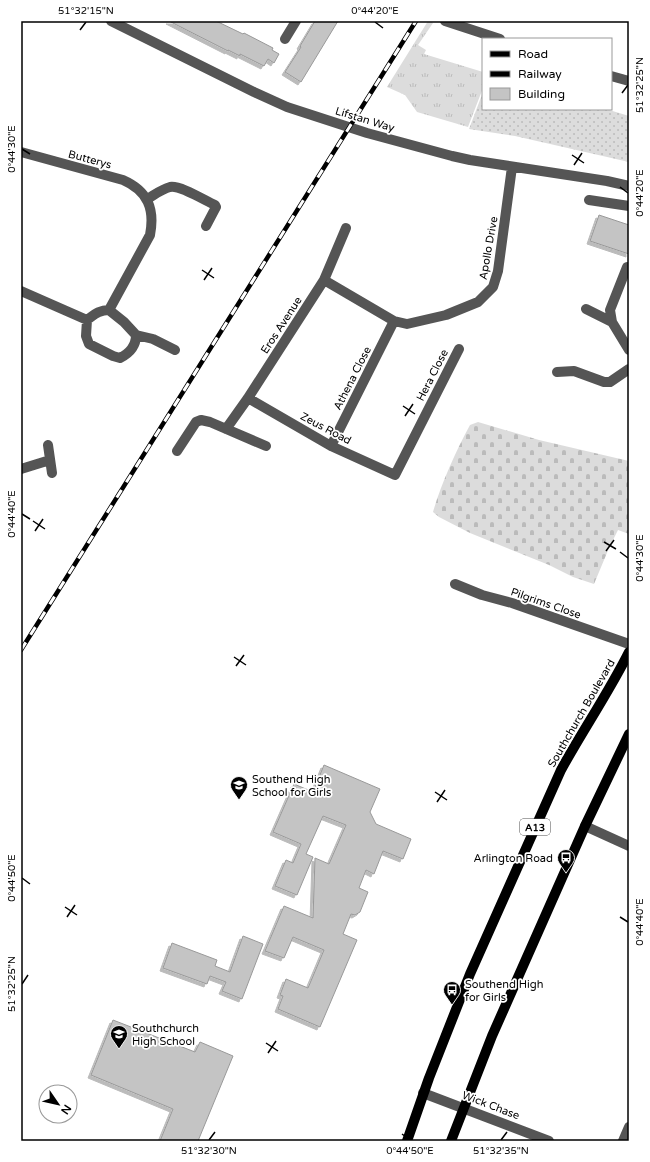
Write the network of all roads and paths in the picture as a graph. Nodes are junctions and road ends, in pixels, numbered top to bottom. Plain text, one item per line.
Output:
1 (111, 21) edge
2 (296, 21) edge
3 (445, 21) edge
4 (497, 38) edge
5 (285, 39) dead end
6 (612, 76) edge
7 (629, 82) edge
8 (21, 152) edge
9 (512, 167) junction
10 (629, 186) edge
11 (147, 199) junction
12 (589, 200) dead end
13 (629, 206) edge
14 (206, 226) dead end
15 (346, 228) dead end
16 (627, 267) dead end
17 (324, 280) junction
18 (21, 291) edge
19 (586, 309) dead end
20 (109, 310) junction
21 (87, 320) junction
22 (394, 321) junction
23 (612, 322) junction
24 (136, 335) junction
25 (459, 349) dead end
26 (175, 350) dead end
27 (629, 350) edge
28 (629, 369) edge
29 (557, 372) dead end
30 (248, 398) junction
31 (226, 429) junction
32 (48, 445) dead end
33 (266, 446) dead end
34 (330, 446) junction
35 (177, 451) dead end
36 (50, 460) junction
37 (21, 469) edge
38 (52, 473) dead end
39 (395, 475) joint
40 (455, 584) dead end
41 (629, 644) edge
42 (629, 652) edge
43 (629, 734) edge
44 (585, 826) junction
45 (629, 846) edge
46 (423, 1093) junction
47 (464, 1108) junction
48 (629, 1127) edge
49 (407, 1141) edge
50 (452, 1141) edge
51 (549, 1141) edge
52 (623, 1141) edge

1 - 9 street, Lifstan Way
2 - 5 street
3 - 4 street
6 - 7 street
8 - 11 street, Butterys
9 - 10 street, Lifstan Way
9 - 22 street, Apollo Drive
11 - 14 street
11 - 20 street
12 - 13 street
15 - 17 street, Eros Avenue
16 - 23 street
17 - 22 street, Apollo Drive
17 - 30 street, Eros Avenue
18 - 21 street
19 - 23 street
20 - 21 street
20 - 24 street
21 - 24 street
22 - 34 street, Athena Close
23 - 27 street
24 - 26 street
25 - 39 street, Hera Close
28 - 29 street
30 - 31 street, Eros Avenue
30 - 34 street, Zeus Road
31 - 33 street
31 - 35 street
32 - 36 street
34 - 39 street, Zeus Road
36 - 37 street
36 - 38 street
40 - 41 street, Pilgrims Close
42 - 46 main road, Southchurch Boulevard / A13
43 - 44 main road
44 - 45 street
44 - 47 main road
46 - 47 street, Wick Chase
46 - 49 main road, Southchurch Boulevard / A13
47 - 50 main road
47 - 51 street, Wick Chase
48 - 52 street

